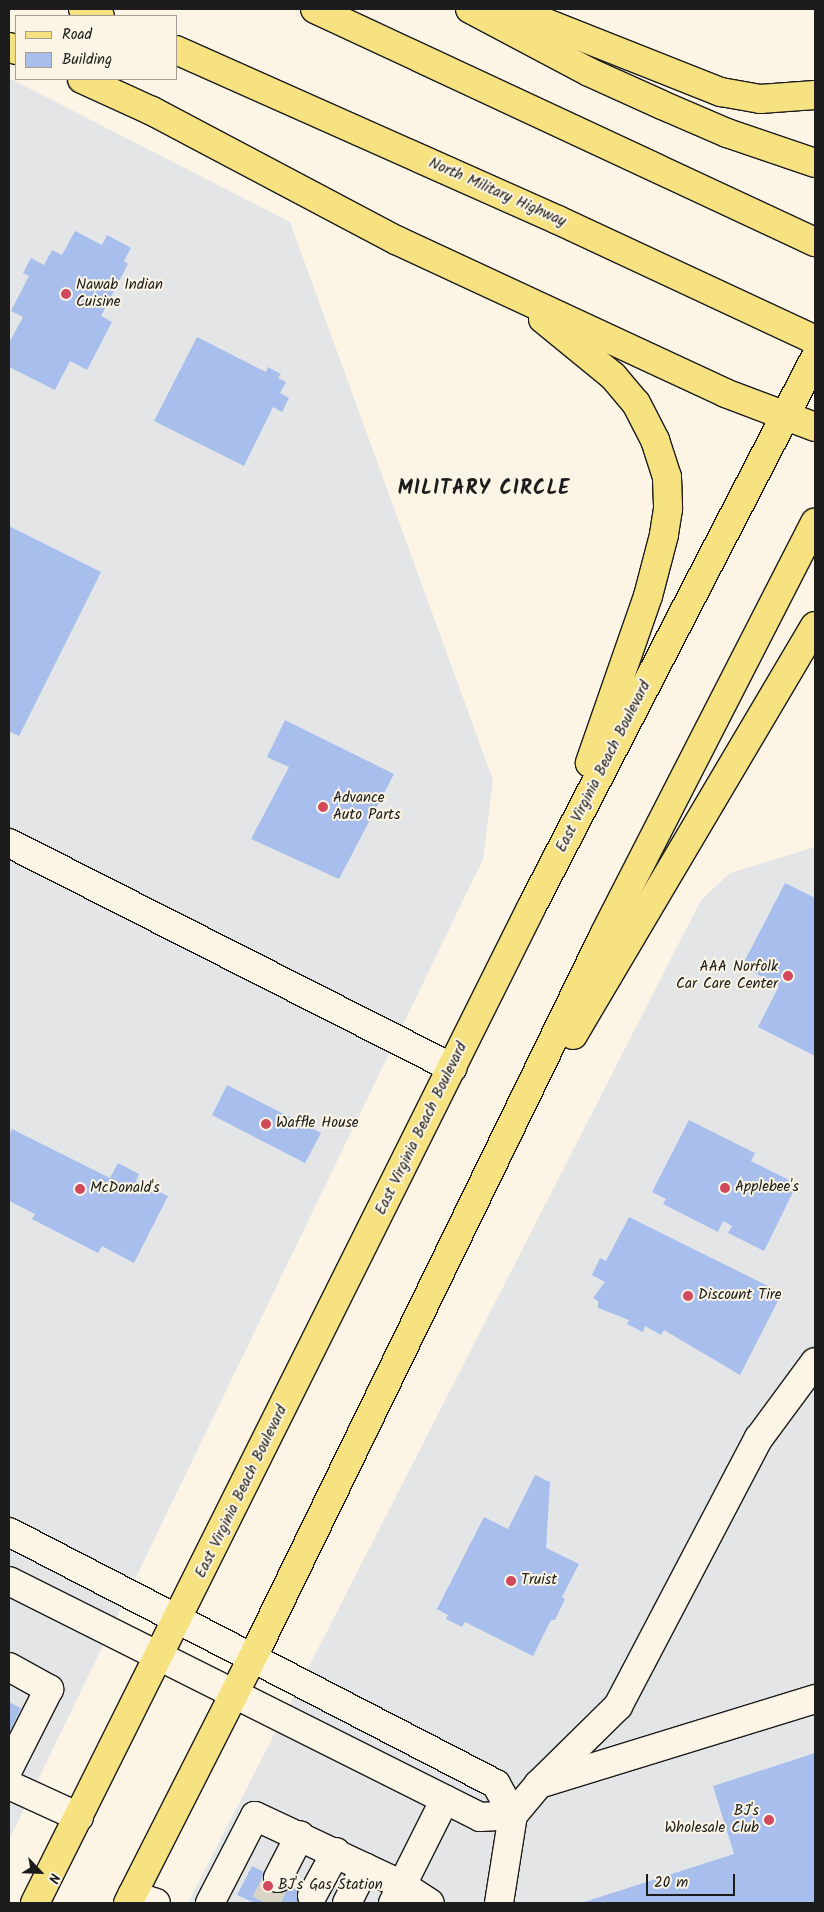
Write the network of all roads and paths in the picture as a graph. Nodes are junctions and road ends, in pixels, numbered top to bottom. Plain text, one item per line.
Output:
1 (83, 9) edge
2 (316, 9) edge
3 (470, 9) edge
4 (511, 9) edge
5 (98, 15) edge
6 (178, 51) edge
7 (84, 80) edge
8 (815, 95) edge
9 (815, 163) edge
10 (815, 242) edge
11 (510, 293) junction
12 (815, 340) edge
13 (815, 358) edge
14 (785, 416) junction
15 (815, 427) edge
16 (815, 523) edge
17 (815, 626) edge
18 (9, 843) edge
19 (557, 858) junction
20 (452, 1068) junction
21 (528, 1094) junction
22 (815, 1362) edge
23 (9, 1532) edge
24 (9, 1581) edge
25 (179, 1619) junction
26 (160, 1657) junction
27 (252, 1659) junction
28 (9, 1669) edge
29 (234, 1694) junction
30 (815, 1699) edge
31 (9, 1768) edge
32 (539, 1784) junction
33 (9, 1785) edge
34 (445, 1799) junction
35 (513, 1815) junction
36 (78, 1817) junction
37 (300, 1835) junction
38 (336, 1852) junction
39 (366, 1867) junction
40 (278, 1878) tunnel mouth
41 (397, 1894) edge
42 (312, 1896) dead end
43 (139, 1900) edge
44 (35, 1903) edge
45 (210, 1903) edge
46 (347, 1903) edge
47 (430, 1903) edge
48 (499, 1903) edge

1 - 5 main road
2 - 10 main road
3 - 9 main road
4 - 8 main road
6 - 12 main road, North Military Highway
7 - 11 main road
11 - 14 main road
11 - 19 main road
13 - 14 main road, East Virginia Beach Boulevard
14 - 15 main road
14 - 19 main road, East Virginia Beach Boulevard
16 - 21 main road
17 - 21 main road
18 - 20 street
19 - 20 main road, East Virginia Beach Boulevard
20 - 25 main road, East Virginia Beach Boulevard
21 - 27 main road
22 - 32 street
23 - 25 street
24 - 26 street
25 - 26 main road, East Virginia Beach Boulevard
25 - 27 street
26 - 29 street
26 - 36 main road, East Virginia Beach Boulevard
27 - 29 main road
27 - 35 street
28 - 31 street
29 - 34 street
29 - 43 main road
30 - 32 street
32 - 35 street
33 - 36 street
34 - 35 street
34 - 41 street
35 - 48 street
36 - 44 main road, East Virginia Beach Boulevard
37 - 38 street
37 - 40 street
37 - 45 street
38 - 39 street
38 - 42 street
39 - 41 street
39 - 46 street
41 - 47 street

